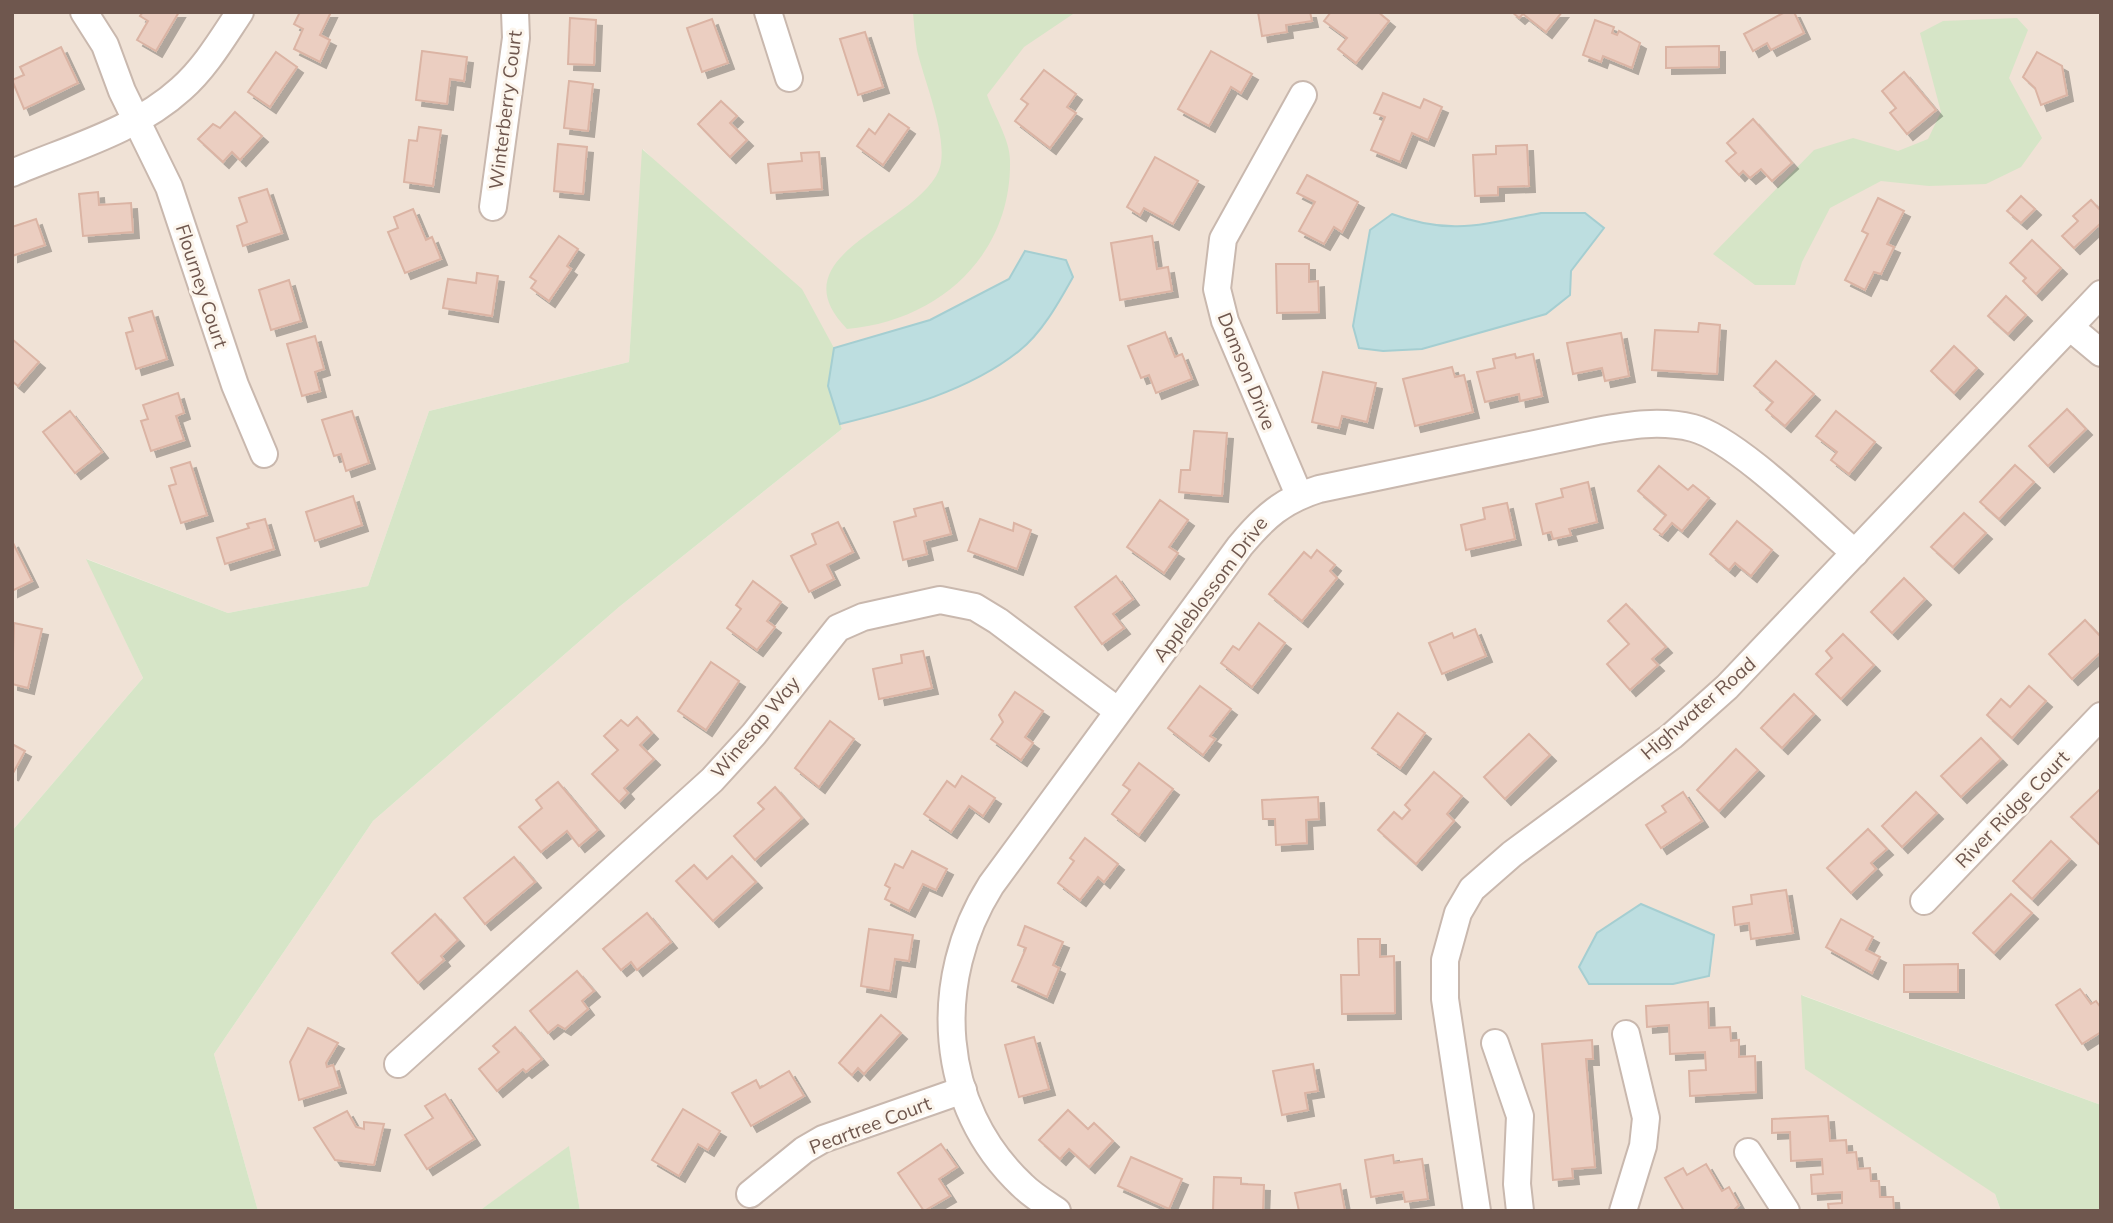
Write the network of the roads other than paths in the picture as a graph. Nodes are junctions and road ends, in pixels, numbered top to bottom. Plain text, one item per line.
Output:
1 (84, 12) edge
2 (240, 12) edge
3 (516, 12) edge
4 (768, 12) edge
5 (789, 78) dead end
6 (1303, 95) dead end
7 (135, 119) junction
8 (12, 173) edge
9 (493, 207) dead end
10 (2090, 314) edge
11 (2101, 353) edge
12 (264, 454) dead end
13 (1299, 495) junction
14 (1855, 553) junction
15 (1118, 711) junction
16 (2101, 716) edge
17 (1924, 901) dead end
18 (1626, 1034) dead end
19 (1495, 1043) dead end
20 (398, 1064) dead end
21 (963, 1090) junction
22 (1748, 1152) dead end
23 (750, 1194) dead end
24 (1057, 1211) edge
25 (1477, 1211) edge
26 (1520, 1211) edge
27 (1622, 1211) edge
28 (1786, 1211) edge

1 - 7 street, Flourney Court
2 - 7 street
3 - 9 street, Winterberry Court
4 - 5 street
6 - 13 street, Damson Drive
7 - 8 street
7 - 12 street, Flourney Court
10 - 11 street
10 - 14 street, Highwater Road
13 - 14 street, Appleblossom Drive
13 - 15 street, Appleblossom Drive
14 - 25 street, Highwater Road
15 - 20 street, Winesap Way
15 - 21 street, Appleblossom Drive
16 - 17 street, River Ridge Court
18 - 27 street
19 - 26 street
21 - 23 street, Peartree Court
21 - 24 street, Appleblossom Drive
22 - 28 street

